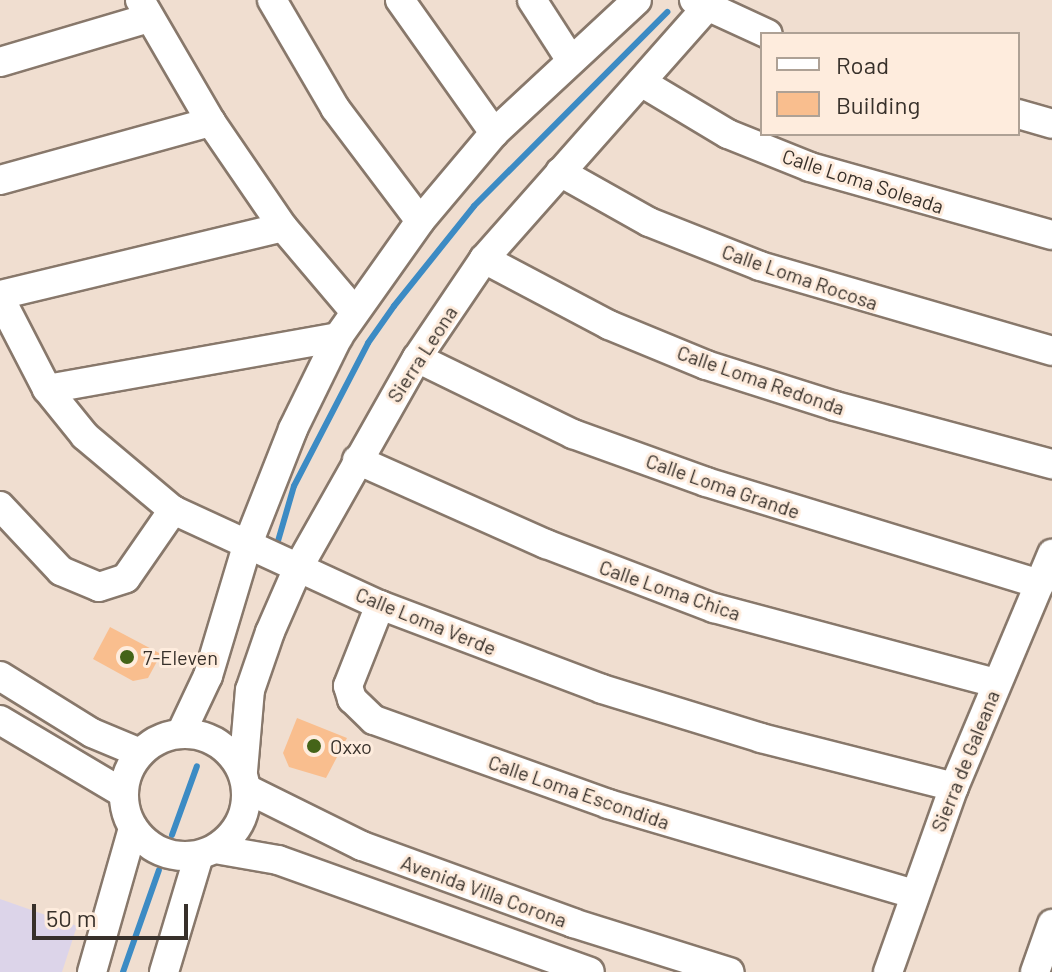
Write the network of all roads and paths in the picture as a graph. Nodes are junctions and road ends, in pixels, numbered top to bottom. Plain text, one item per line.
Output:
1 (272, 0) edge
2 (400, 0) edge
3 (532, 0) edge
4 (637, 0) edge
5 (704, 2) edge
6 (145, 9) edge
7 (764, 32) edge
8 (570, 59) junction
9 (0, 62) edge
10 (641, 82) junction
11 (1020, 115) edge
12 (211, 122) junction
13 (1052, 124) edge
14 (494, 133) junction
15 (560, 172) junction
16 (0, 180) edge
17 (420, 221) junction
18 (283, 227) junction
19 (1052, 235) edge
20 (484, 259) junction
21 (0, 296) edge
22 (355, 312) junction
23 (338, 337) junction
24 (1052, 351) edge
25 (417, 358) junction
26 (47, 389) junction
27 (357, 460) junction
28 (1052, 464) edge
29 (0, 506) edge
30 (173, 510) junction
31 (247, 546) junction
32 (1052, 554) edge
33 (298, 568) junction
34 (1040, 584) junction
35 (380, 605) junction
36 (0, 676) edge
37 (208, 676) junction
38 (995, 683) junction
39 (250, 690) junction
40 (0, 720) edge
41 (181, 733) junction
42 (140, 753) junction
43 (245, 780) junction
44 (954, 787) junction
45 (123, 793) junction
46 (133, 828) junction
47 (207, 852) junction
48 (913, 894) junction
49 (1052, 924) edge
50 (92, 972) edge
51 (164, 972) edge
52 (590, 972) edge
53 (729, 972) edge
54 (888, 972) edge
55 (1035, 972) edge

1 - 17 street
2 - 14 street
3 - 8 street
4 - 8 street
5 - 7 street
5 - 10 street, Sierra Leona
6 - 9 street
6 - 12 street
8 - 14 street
10 - 15 street, Sierra Leona
10 - 19 street, Calle Loma Soleada
11 - 13 street
12 - 16 street
12 - 18 street
14 - 17 street
15 - 20 street, Sierra Leona
15 - 24 street, Calle Loma Rocosa
17 - 22 street
18 - 21 street
18 - 22 street
20 - 25 street, Sierra Leona
20 - 28 street, Calle Loma Redonda
21 - 26 street, Calle Loma Verde
22 - 23 street
23 - 26 street
23 - 31 street
25 - 27 street, Sierra Leona
25 - 34 street, Calle Loma Grande
26 - 30 street, Calle Loma Verde
27 - 33 street, Sierra Leona
27 - 38 street, Calle Loma Chica
29 - 30 street
30 - 31 street, Calle Loma Verde
31 - 33 street, Calle Loma Verde
31 - 37 street
32 - 34 street, Sierra de Galeana
33 - 35 street, Calle Loma Verde
33 - 39 street, Sierra Leona
34 - 38 street, Sierra de Galeana
35 - 44 street, Calle Loma Verde
35 - 48 street, Calle Loma Escondida
36 - 42 street
37 - 39 street
37 - 41 street
38 - 44 street, Sierra de Galeana
39 - 43 street, Sierra Leona
40 - 45 street
41 - 42 street
41 - 43 street
42 - 45 street
43 - 47 street
43 - 53 street, Avenida Villa Corona
44 - 48 street, Sierra de Galeana
45 - 46 street
46 - 47 street
46 - 50 street
47 - 51 street
47 - 52 street, Avenida Villa Corona
48 - 54 street, Sierra de Galeana
49 - 55 street

